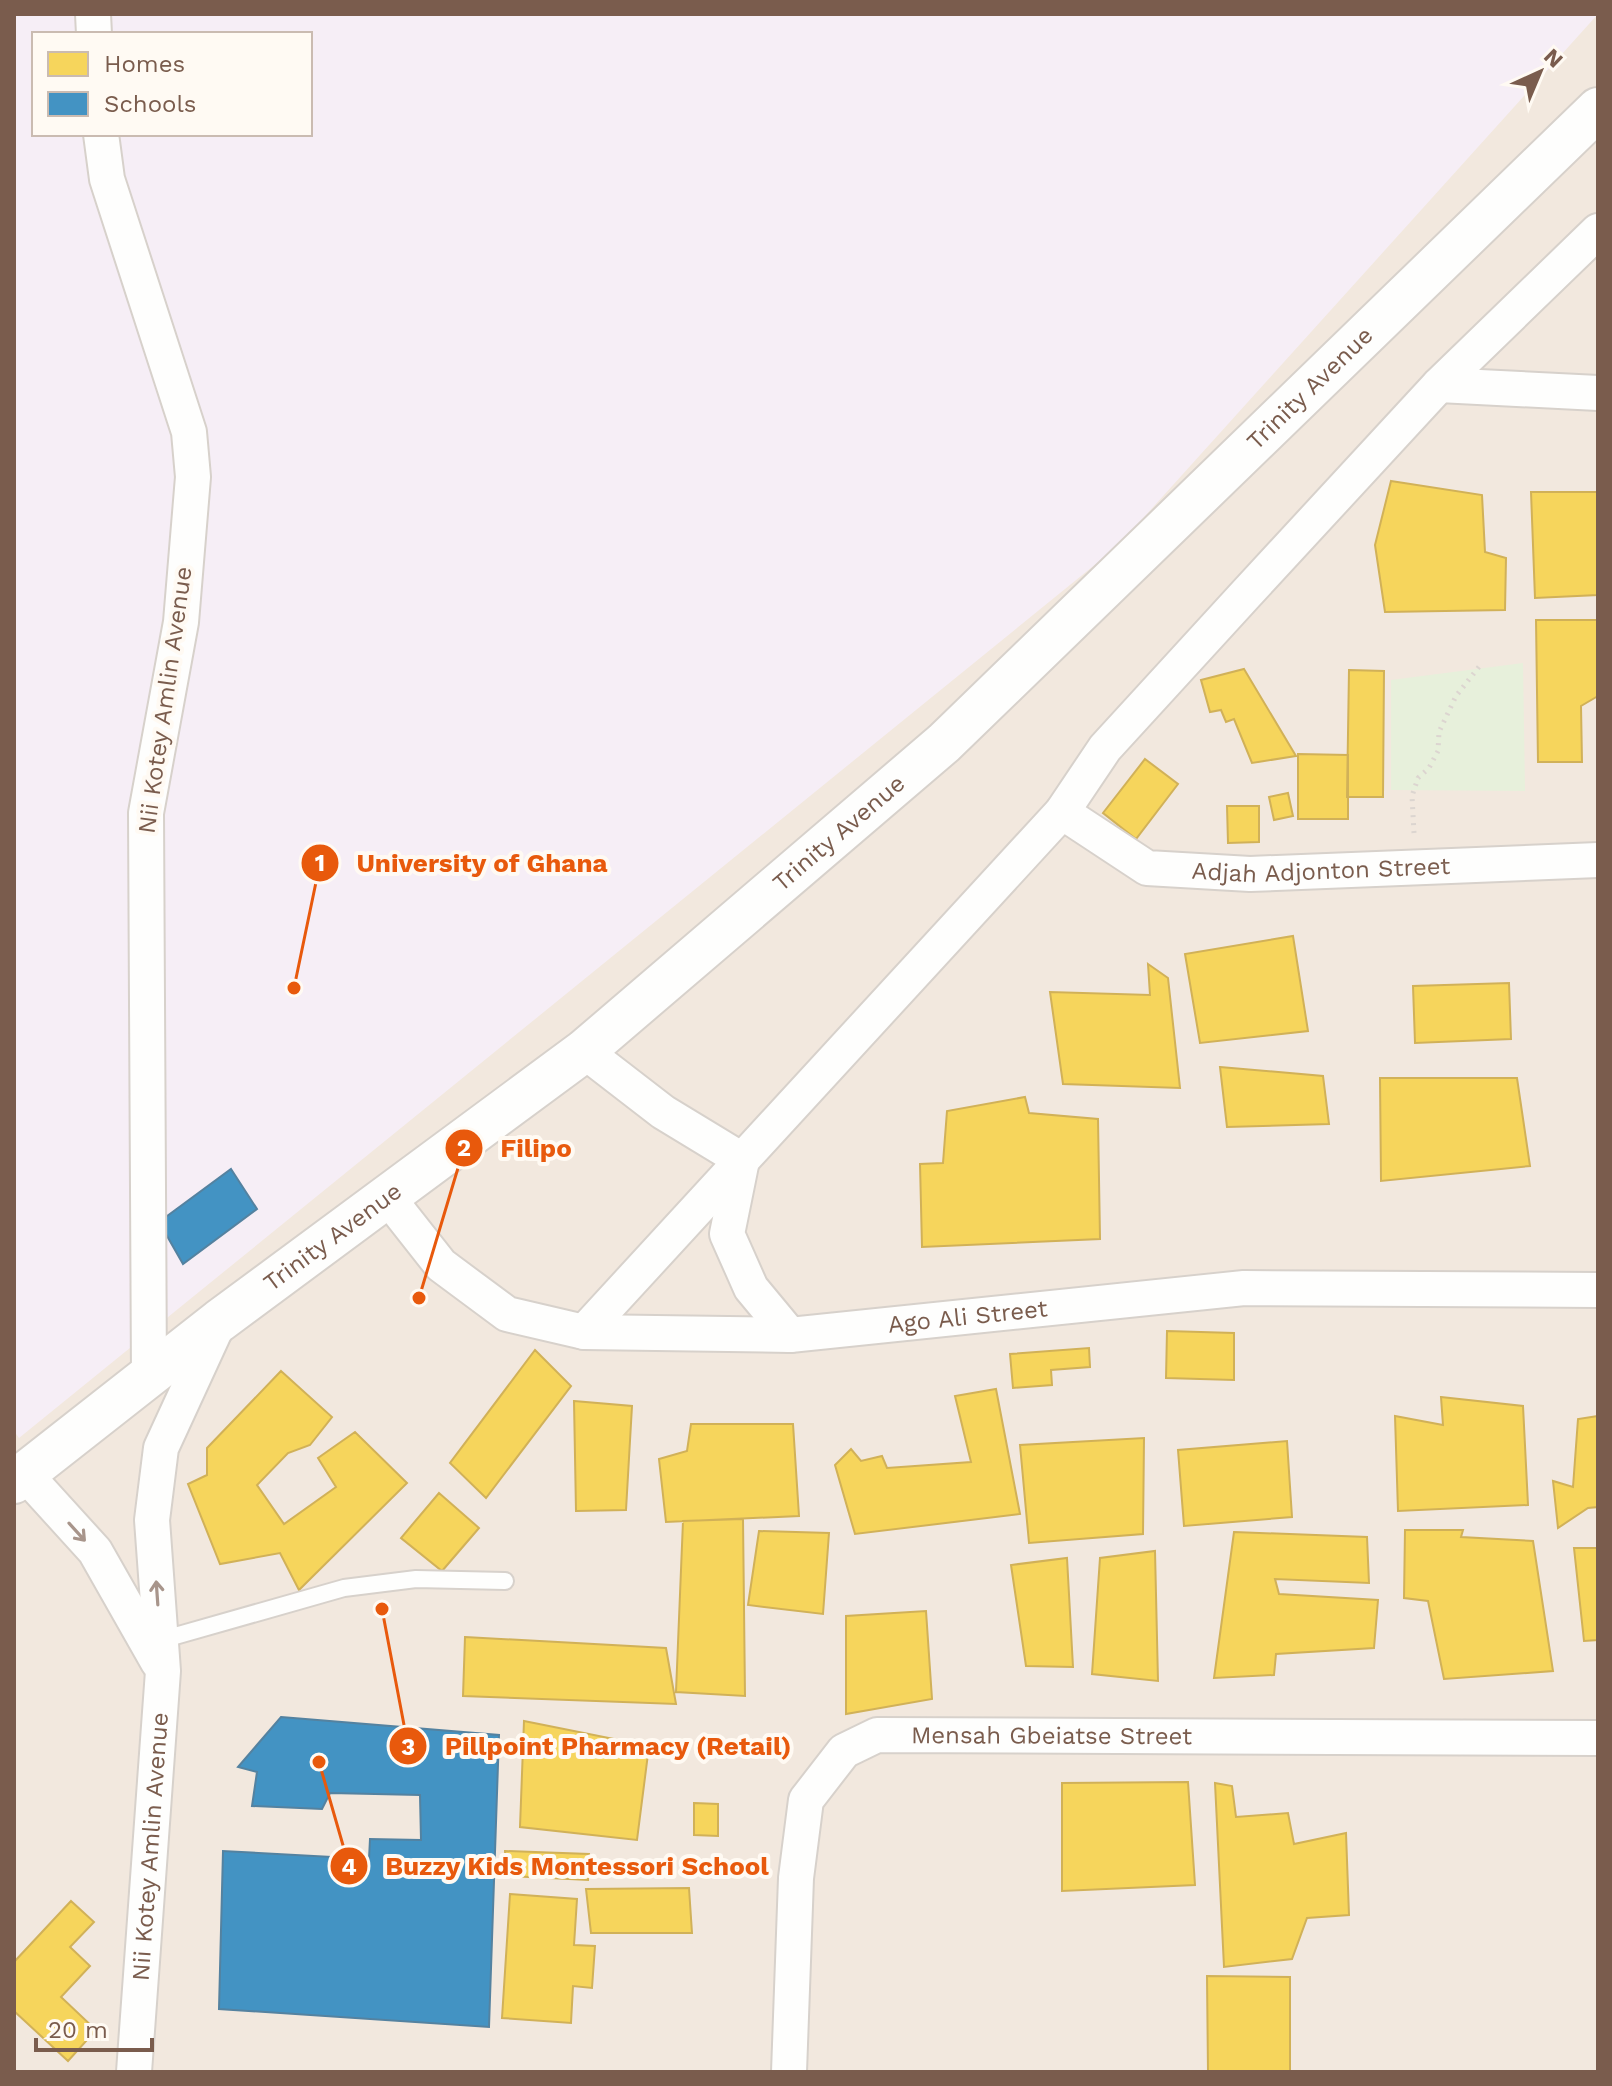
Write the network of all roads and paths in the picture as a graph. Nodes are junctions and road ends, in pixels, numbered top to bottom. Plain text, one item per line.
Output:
1 (1598, 109) edge
2 (101, 136) edge
3 (1598, 231) edge
4 (1439, 385) junction
5 (1598, 393) edge
6 (1482, 663) dead end
7 (1062, 812) junction
8 (1598, 860) edge
9 (1416, 865) junction
10 (584, 1051) junction
11 (742, 1160) junction
12 (389, 1199) junction
13 (1598, 1290) edge
14 (219, 1321) junction
15 (584, 1332) junction
16 (790, 1335) junction
17 (149, 1377) junction
18 (20, 1478) edge
19 (505, 1581) dead end
20 (162, 1656) junction
21 (1598, 1738) edge
22 (134, 2072) edge
23 (789, 2072) edge

1 - 10 street, Trinity Avenue
2 - 17 street, Nii Kotey Amlin Avenue
3 - 4 street
4 - 5 street
4 - 7 street
6 - 9 path
7 - 9 street, Adjah Adjonton Street
7 - 11 street
8 - 9 street, Adjah Adjonton Street
10 - 11 street
10 - 12 street, Trinity Avenue
11 - 15 street
11 - 16 street
12 - 14 street, Trinity Avenue
12 - 15 street, Ago Ali Street
13 - 16 street, Ago Ali Street
14 - 17 street, Trinity Avenue
20 -> 14 street, Nii Kotey Amlin Avenue
15 - 16 street, Ago Ali Street
17 - 18 street, Trinity Avenue
18 -> 20 street
19 - 20 lane
20 - 22 street, Nii Kotey Amlin Avenue
21 - 23 street, Mensah Gbeiatse Street

